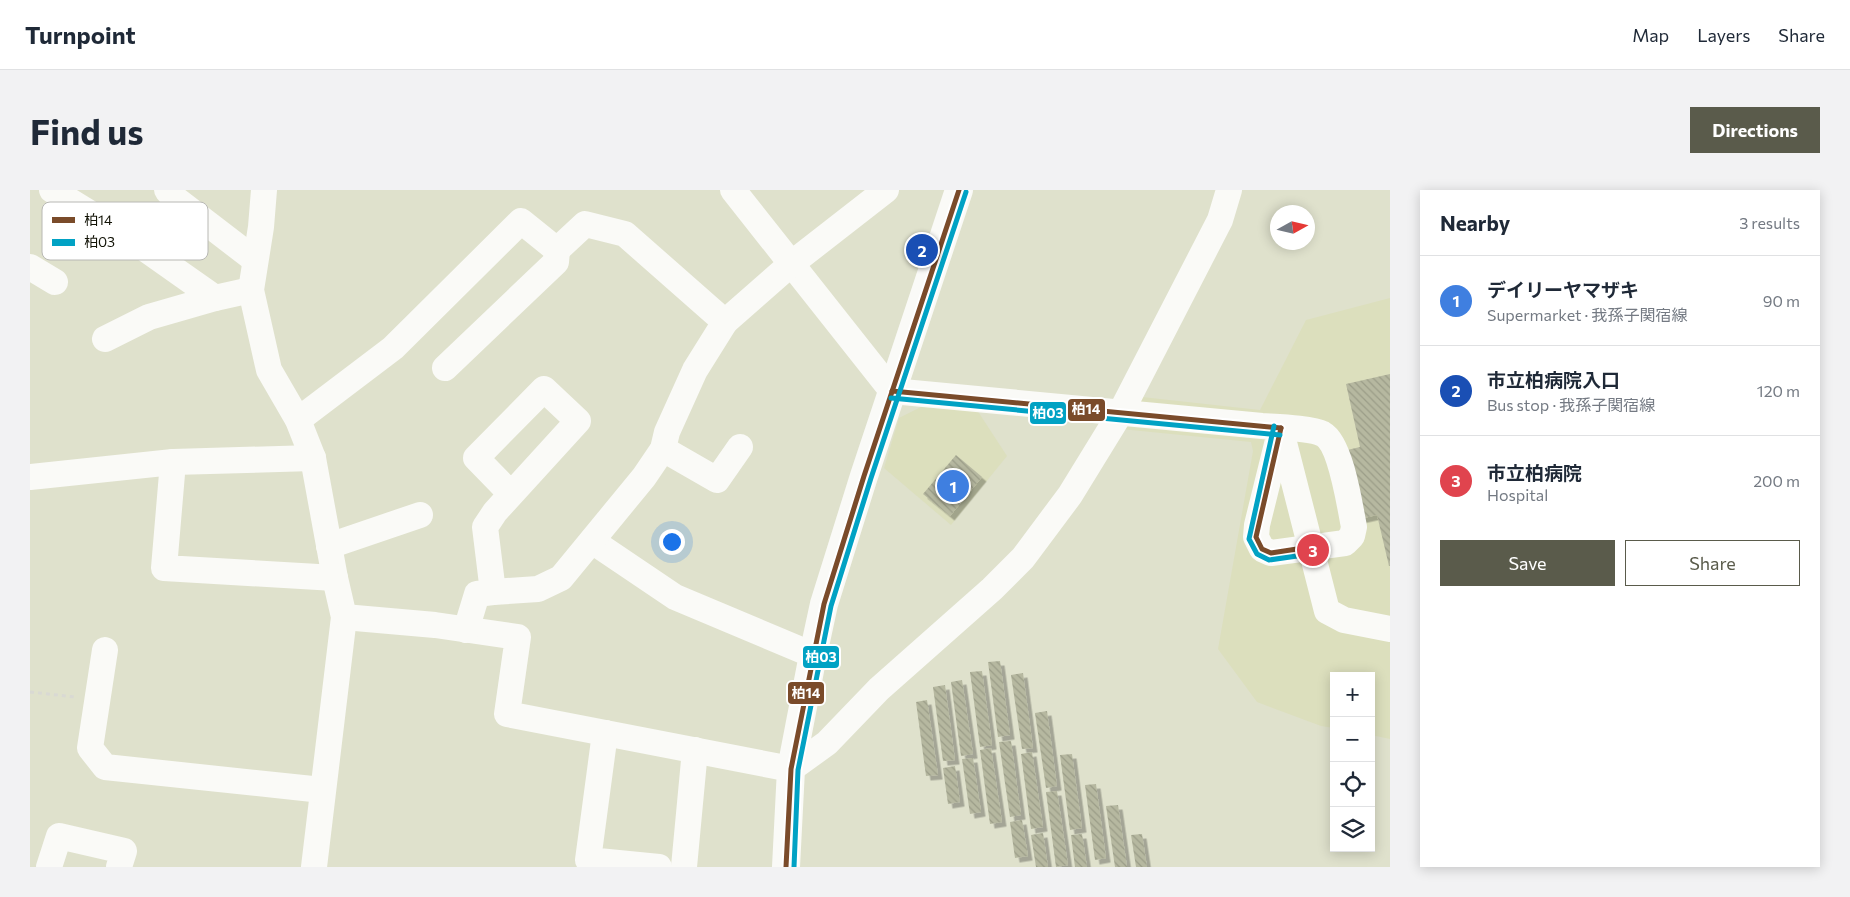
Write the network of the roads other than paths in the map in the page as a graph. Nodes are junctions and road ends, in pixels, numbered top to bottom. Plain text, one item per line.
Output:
1 (52, 190) edge
2 (167, 190) edge
3 (264, 190) edge
4 (733, 190) edge
5 (959, 190) edge
6 (1229, 190) edge
7 (879, 192) edge
8 (72, 202) edge
9 (179, 202) edge
10 (208, 224) edge
11 (557, 250) junction
12 (161, 260) edge
13 (255, 260) junction
14 (791, 264) junction
15 (30, 267) edge
16 (55, 282) dead end
17 (250, 290) junction
18 (215, 298) junction
19 (725, 322) junction
20 (105, 339) dead end
21 (445, 368) dead end
22 (892, 391) junction
23 (1121, 412) junction
24 (298, 420) junction
25 (1281, 428) junction
26 (740, 447) dead end
27 (663, 449) junction
28 (313, 458) junction
29 (173, 462) junction
30 (30, 477) edge
31 (511, 494) dead end
32 (420, 515) dead end
33 (592, 541) junction
34 (329, 546) junction
35 (1310, 547) junction
36 (335, 578) junction
37 (493, 592) junction
38 (344, 616) junction
39 (1390, 629) edge
40 (466, 630) junction
41 (105, 650) dead end
42 (813, 655) junction
43 (605, 733) junction
44 (695, 750) junction
45 (791, 770) junction
46 (322, 790) junction
47 (49, 867) edge
48 (119, 867) edge
49 (314, 867) edge
50 (659, 867) edge
51 (684, 867) edge
52 (786, 867) edge

1 - 8 street
2 - 9 street
3 - 13 street
4 - 14 street
5 - 22 main road
6 - 23 street
7 - 14 street
10 - 13 street
11 - 19 street
11 - 21 street
11 - 24 street
12 - 18 street
13 - 17 street
14 - 19 street
14 - 22 street
15 - 16 street
17 - 18 street
17 - 24 street
18 - 20 street
19 - 27 street
22 - 23 street
22 - 42 main road
23 - 25 street
23 - 45 street
24 - 28 street
25 - 35 street
25 - 35 street
25 - 35 street
26 - 27 street
27 - 33 street
28 - 29 street
28 - 34 street
29 - 30 street
29 - 36 street
31 - 37 street
32 - 34 street
33 - 37 street
33 - 42 street
34 - 36 street
35 - 39 street
36 - 38 street
37 - 40 street
38 - 40 street
38 - 46 street
40 - 43 street
41 - 46 street
42 - 45 main road
43 - 44 street
43 - 50 street
44 - 45 street
44 - 51 street
45 - 52 main road
46 - 49 street
47 - 48 street

